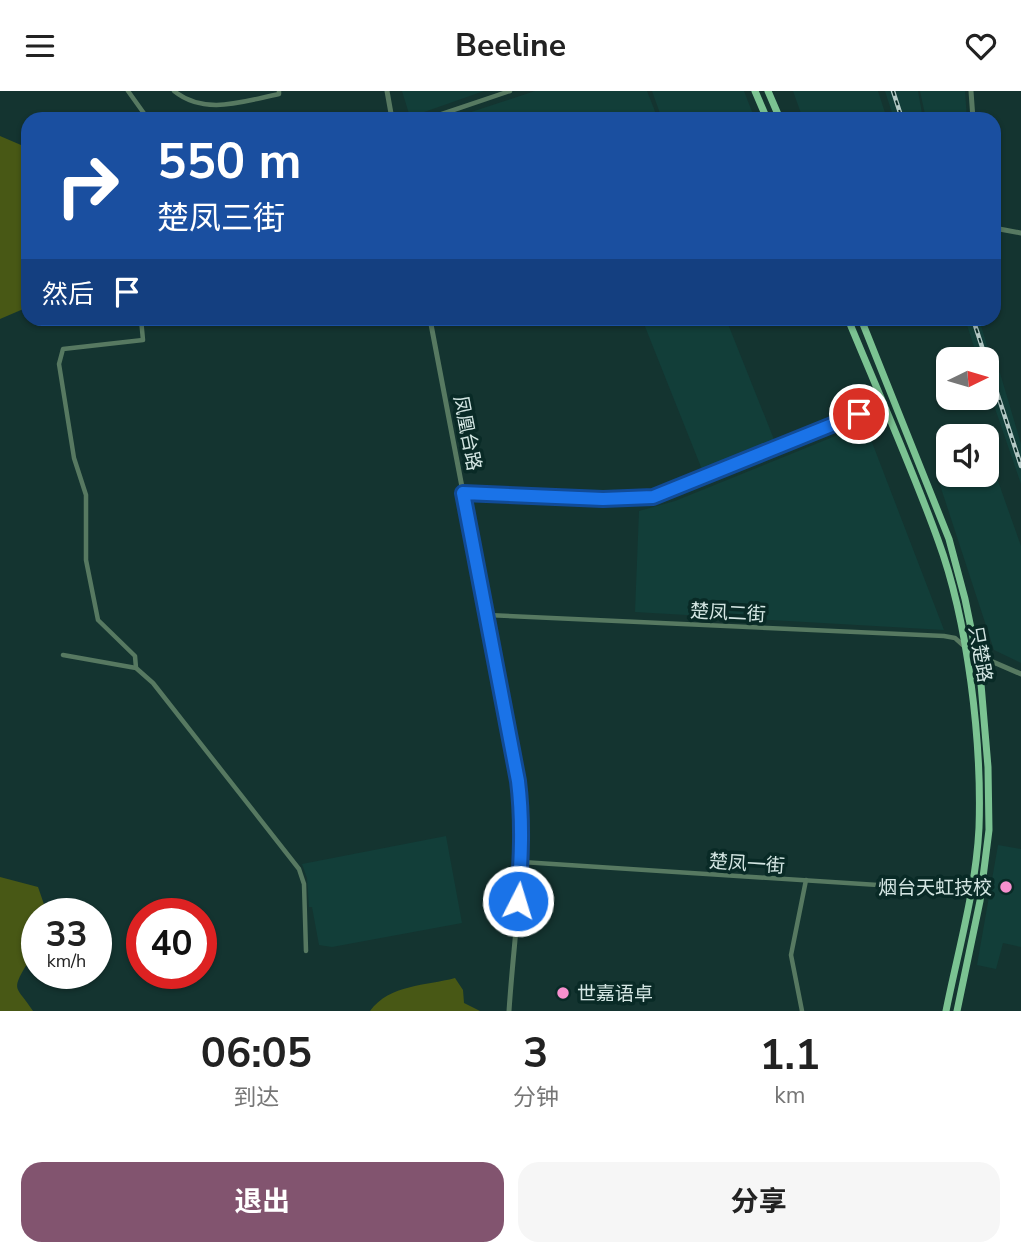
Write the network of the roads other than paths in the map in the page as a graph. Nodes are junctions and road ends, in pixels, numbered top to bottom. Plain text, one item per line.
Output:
1 (128, 91) edge
2 (174, 91) edge
3 (387, 91) edge
4 (510, 91) edge
5 (755, 91) edge
6 (768, 91) edge
7 (971, 91) edge
8 (279, 92) edge
9 (143, 112) edge
10 (391, 112) edge
11 (448, 112) edge
12 (764, 112) edge
13 (776, 112) edge
14 (972, 112) edge
15 (1001, 229) edge
16 (1021, 233) edge
17 (142, 326) edge
18 (431, 326) edge
19 (851, 326) edge
20 (864, 326) edge
21 (882, 405) junction
22 (463, 493) junction
23 (487, 615) junction
24 (965, 647) junction
25 (63, 655) dead end
26 (977, 655) junction
27 (136, 668) junction
28 (1021, 674) edge
29 (522, 862) junction
30 (806, 880) junction
31 (971, 891) junction
32 (306, 951) dead end
33 (509, 1011) edge
34 (802, 1011) edge
35 (946, 1011) edge
36 (957, 1011) edge

1 - 9 street
2 - 8 street
3 - 10 street
4 - 11 street
5 - 12 main road
6 - 13 main road
7 - 14 street
15 - 16 street
17 - 27 street
18 - 22 street, 凤凰台路
19 - 21 main road, 只楚路
20 - 26 main road, 只楚路
21 - 22 street
21 - 24 main road, 只楚路
22 - 23 street, 凤凰台路
23 - 24 street, 楚凤二街
23 - 29 street, 凤凰台路
24 - 26 street
24 - 31 main road, 只楚路
25 - 27 street
26 - 28 street
26 - 36 main road, 只楚路
27 - 32 street
29 - 30 street, 楚凤一街
29 - 33 street, 凤凰台路
30 - 31 street, 楚凤一街
30 - 34 street
31 - 35 main road, 只楚路

